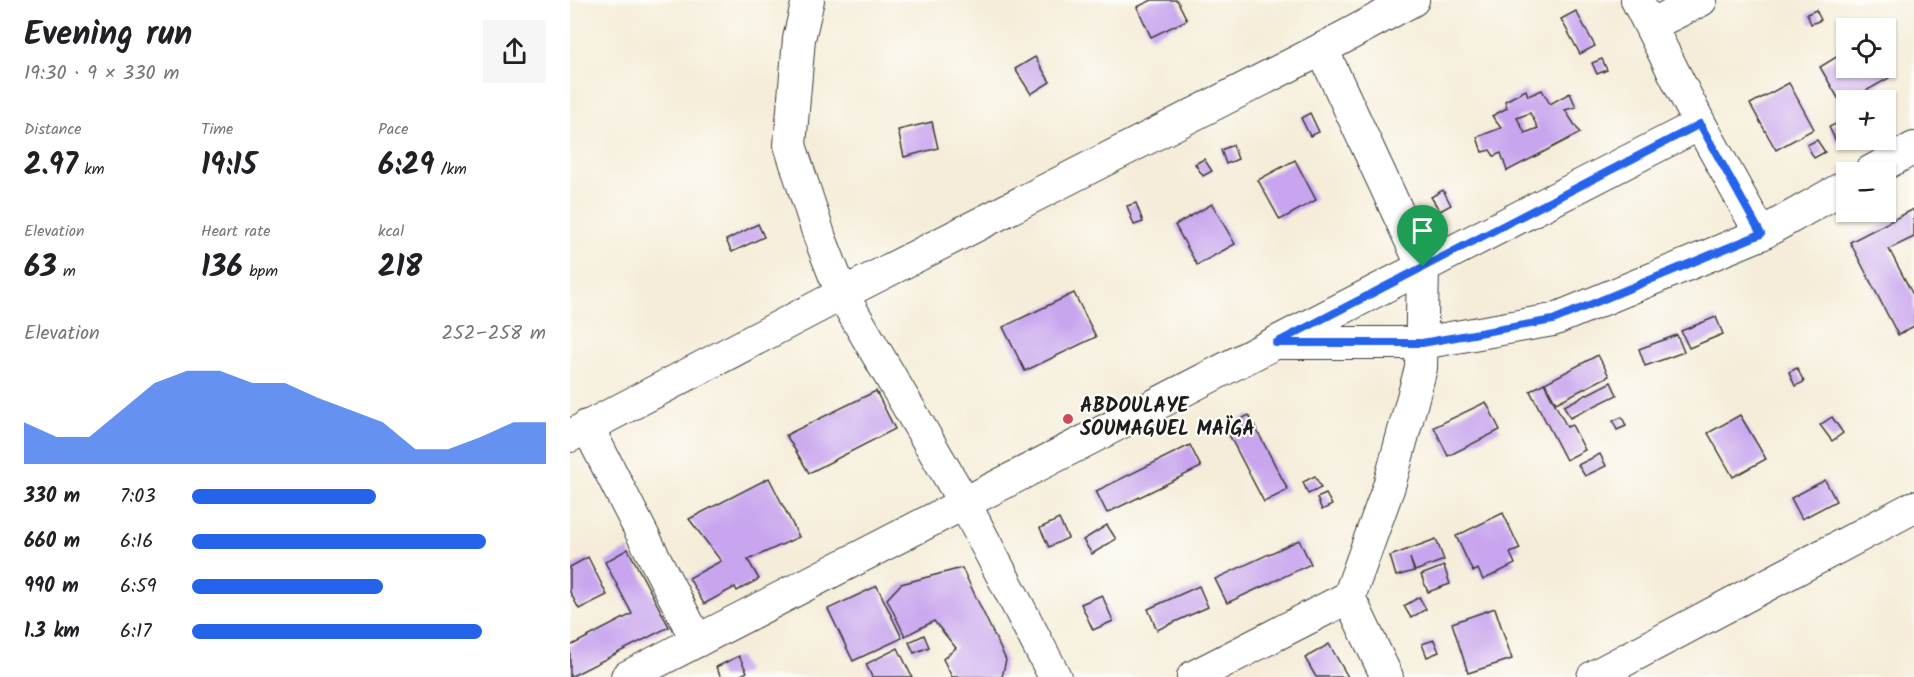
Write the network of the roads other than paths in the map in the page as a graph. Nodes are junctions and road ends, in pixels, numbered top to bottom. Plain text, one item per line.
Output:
1 (808, 0) edge
2 (1413, 0) edge
3 (1701, 0) edge
4 (1644, 12) edge
5 (1322, 49) junction
6 (1700, 124) junction
7 (1914, 148) edge
8 (1888, 162) edge
9 (1836, 192) edge
10 (1761, 234) junction
11 (1423, 267) junction
12 (842, 294) junction
13 (1276, 343) junction
14 (1422, 343) junction
15 (579, 431) edge
16 (965, 504) junction
17 (1914, 507) edge
18 (1349, 597) junction
19 (697, 641) junction
20 (1605, 674) edge
21 (627, 677) edge
22 (1055, 677) edge
23 (1193, 677) edge
24 (1387, 677) edge

1 - 12 street
2 - 5 street
3 - 4 street
4 - 6 street
5 - 11 street
5 - 12 street
6 - 10 street
6 - 11 street
7 - 8 street
9 - 10 street
10 - 14 street
11 - 13 street
11 - 14 street
12 - 15 street
12 - 16 street
13 - 14 street
13 - 16 street
14 - 18 street
15 - 19 street
16 - 19 street
16 - 22 street
17 - 20 street
18 - 23 street
18 - 24 street
19 - 21 street

